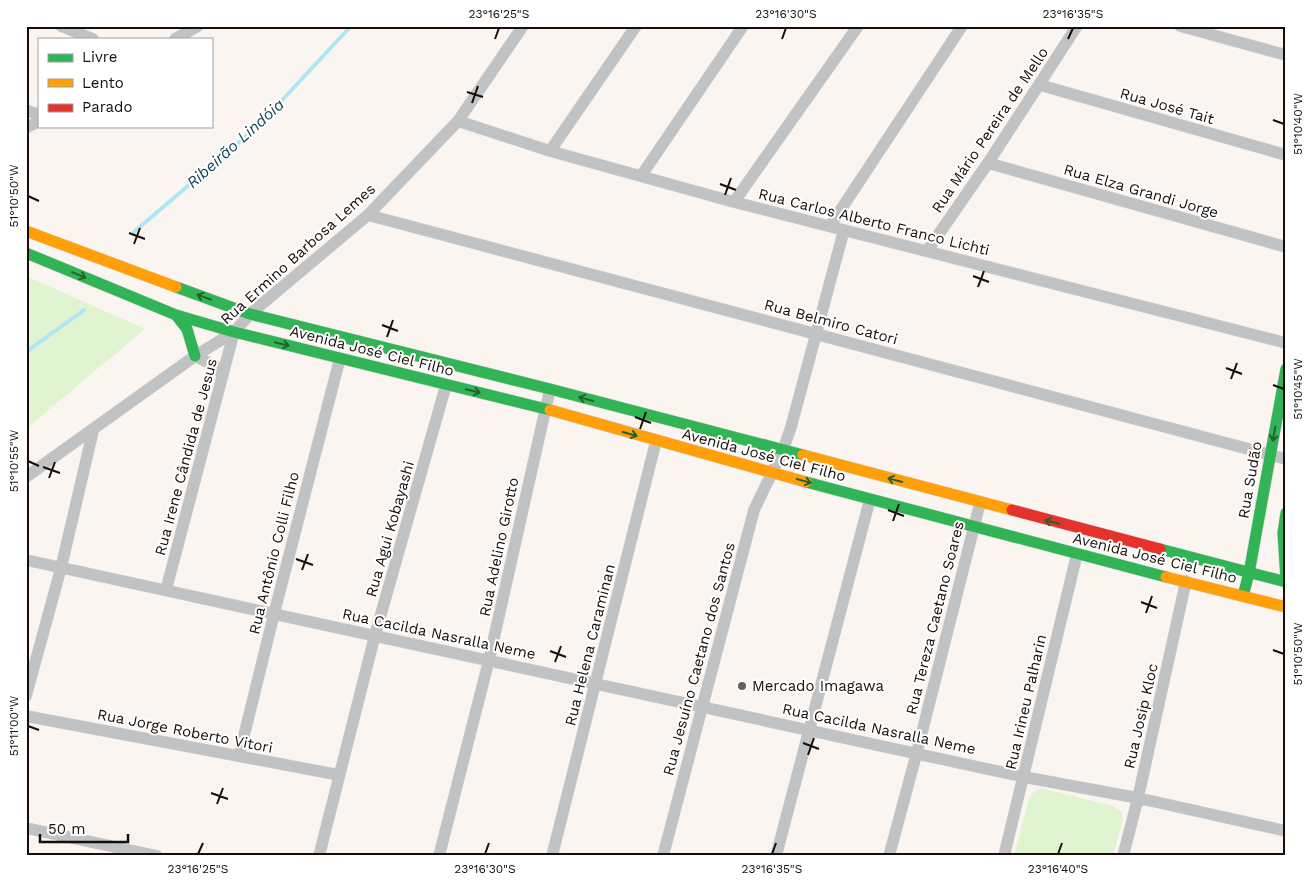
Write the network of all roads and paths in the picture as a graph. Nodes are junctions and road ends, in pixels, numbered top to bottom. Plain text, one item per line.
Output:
1 (61, 26) edge
2 (198, 26) edge
3 (523, 26) edge
4 (636, 26) edge
5 (743, 26) edge
6 (858, 26) edge
7 (962, 26) edge
8 (1077, 26) edge
9 (1180, 26) edge
10 (91, 38) edge
11 (178, 38) edge
12 (1286, 56) edge
13 (1040, 85) junction
14 (26, 110) edge
15 (38, 115) edge
16 (458, 121) junction
17 (38, 122) edge
18 (26, 128) edge
19 (550, 151) junction
20 (1286, 156) edge
21 (988, 164) junction
22 (641, 176) junction
23 (734, 202) junction
24 (368, 215) junction
25 (830, 226) junction
26 (844, 230) junction
27 (26, 231) edge
28 (1286, 247) edge
29 (927, 251) junction
30 (26, 254) edge
31 (250, 314) junction
32 (176, 315) junction
33 (234, 332) junction
34 (816, 334) junction
35 (1286, 344) edge
36 (195, 356) junction
37 (340, 358) junction
38 (1286, 369) edge
39 (223, 375) junction
40 (446, 385) junction
41 (550, 389) junction
42 (545, 410) junction
43 (93, 431) junction
44 (656, 441) junction
45 (783, 450) junction
46 (1270, 455) junction
47 (1286, 458) edge
48 (772, 473) junction
49 (26, 477) edge
50 (870, 499) junction
51 (980, 503) junction
52 (1286, 513) edge
53 (973, 526) junction
54 (1077, 554) junction
55 (26, 560) edge
56 (61, 568) junction
57 (1248, 572) junction
58 (1186, 581) junction
59 (1286, 582) edge
60 (166, 590) junction
61 (1243, 596) junction
62 (1283, 606) edge
63 (274, 614) junction
64 (375, 635) junction
65 (490, 660) junction
66 (596, 683) junction
67 (26, 696) edge
68 (701, 706) junction
69 (26, 716) edge
70 (809, 730) junction
71 (917, 752) junction
72 (239, 756) junction
73 (339, 775) junction
74 (1024, 777) junction
75 (1138, 798) junction
76 (26, 828) edge
77 (1286, 831) edge
78 (112, 851) edge
79 (157, 856) edge
80 (319, 856) edge
81 (438, 856) edge
82 (552, 856) edge
83 (663, 856) edge
84 (776, 856) edge
85 (889, 856) edge
86 (1004, 856) edge
87 (1122, 856) edge

1 - 10 street
2 - 11 street
3 - 16 street, Rua Ermino Barbosa Lemes
4 - 19 street
5 - 22 street
6 - 23 street
7 - 25 street
8 - 13 street, Rua Mário Pereira de Mello
9 - 12 street
13 - 20 street, Rua José Tait
13 - 21 street, Rua Mário Pereira de Mello
14 - 15 street
16 - 19 street, Rua Carlos Alberto Franco Lichti
16 - 24 street, Rua Ermino Barbosa Lemes
17 - 18 street
19 - 22 street, Rua Carlos Alberto Franco Lichti
21 - 28 street, Rua Elza Grandi Jorge
21 - 29 street, Rua Mário Pereira de Mello
22 - 23 street, Rua Carlos Alberto Franco Lichti
23 - 25 street, Rua Carlos Alberto Franco Lichti
24 - 31 street, Rua Ermino Barbosa Lemes
24 - 34 street, Rua Belmiro Catori
25 - 26 street, Rua Carlos Alberto Franco Lichti
26 - 29 street, Rua Carlos Alberto Franco Lichti
26 - 34 street, Rua Jesuíno Caetano dos Santos
31 -> 27 street, Avenida José Ciel Filho
29 - 35 street, Rua Carlos Alberto Franco Lichti
30 -> 32 street, Avenida José Ciel Filho
31 - 33 street, Rua Ermino Barbosa Lemes
31 - 41 street, Avenida José Ciel Filho
32 - 33 street, Avenida José Ciel Filho
32 - 36 street
33 - 36 street, Rua Ermino Barbosa Lemes
33 -> 37 street, Avenida José Ciel Filho
33 - 39 street, Rua Irene Cândida de Jesus
34 - 45 street, Rua Jesuíno Caetano dos Santos
34 - 46 street, Rua Belmiro Catori
36 - 39 street
36 - 43 street, Rua Ermino Barbosa Lemes
37 - 40 street, Avenida José Ciel Filho
37 - 63 street, Rua Antônio Colli Filho
38 -> 46 street, Rua Sudão
39 - 60 street, Rua Irene Cândida de Jesus
40 -> 42 street, Avenida José Ciel Filho
40 - 64 street, Rua Agui Kobayashi
41 - 42 street, Rua Adelino Girotto
45 -> 41 street, Avenida José Ciel Filho
42 -> 44 street, Avenida José Ciel Filho
42 - 65 street, Rua Adelino Girotto
43 - 49 street, Rua Ermino Barbosa Lemes
43 - 56 street
44 - 48 street, Avenida José Ciel Filho
44 - 66 street, Rua Helena Caraminan
45 - 48 street, Rua Jesuíno Caetano dos Santos
51 -> 45 street, Avenida José Ciel Filho
46 - 47 street, Rua Belmiro Catori
46 - 57 street, Rua Sudão
48 -> 50 street, Avenida José Ciel Filho
48 - 68 street, Rua Jesuíno Caetano dos Santos
50 - 53 street, Avenida José Ciel Filho
50 - 70 street
51 - 53 street, Rua Tereza Caetano Soares
57 -> 51 street, Avenida José Ciel Filho
52 - 59 street
53 - 54 street, Avenida José Ciel Filho
53 - 71 street, Rua Tereza Caetano Soares
54 - 58 street, Avenida José Ciel Filho
54 - 74 street, Rua Irineu Palharin
55 - 56 street, Rua Cacilda Nasralla Neme
56 - 60 street, Rua Cacilda Nasralla Neme
56 - 67 street
57 - 59 street, Avenida José Ciel Filho
57 - 61 street, Rua Sudão
58 - 61 street, Avenida José Ciel Filho
58 - 75 street, Rua Josip Kloc
59 - 62 street
60 - 63 street, Rua Cacilda Nasralla Neme
61 - 62 street, Avenida José Ciel Filho
63 - 64 street, Rua Cacilda Nasralla Neme
63 - 72 street, Rua Antônio Colli Filho
64 - 65 street, Rua Cacilda Nasralla Neme
64 - 73 street, Rua Agui Kobayashi
65 - 66 street, Rua Cacilda Nasralla Neme
65 - 81 street, Rua Adelino Girotto
66 - 68 street, Rua Cacilda Nasralla Neme
66 - 82 street, Rua Helena Caraminan
68 - 70 street, Rua Cacilda Nasralla Neme
68 - 83 street, Rua Jesuíno Caetano dos Santos
69 - 72 street, Rua Jorge Roberto Vitori
70 - 71 street, Rua Cacilda Nasralla Neme
70 - 84 street
71 - 74 street, Rua Cacilda Nasralla Neme
71 - 85 street, Rua Tereza Caetano Soares
72 - 73 street, Rua Jorge Roberto Vitori
73 - 80 street, Rua Agui Kobayashi
74 - 75 street, Rua Cacilda Nasralla Neme
74 - 86 street, Rua Irineu Palharin
75 - 77 street, Rua Cacilda Nasralla Neme
75 - 87 street, Rua Josip Kloc
76 - 78 street
78 - 79 street

